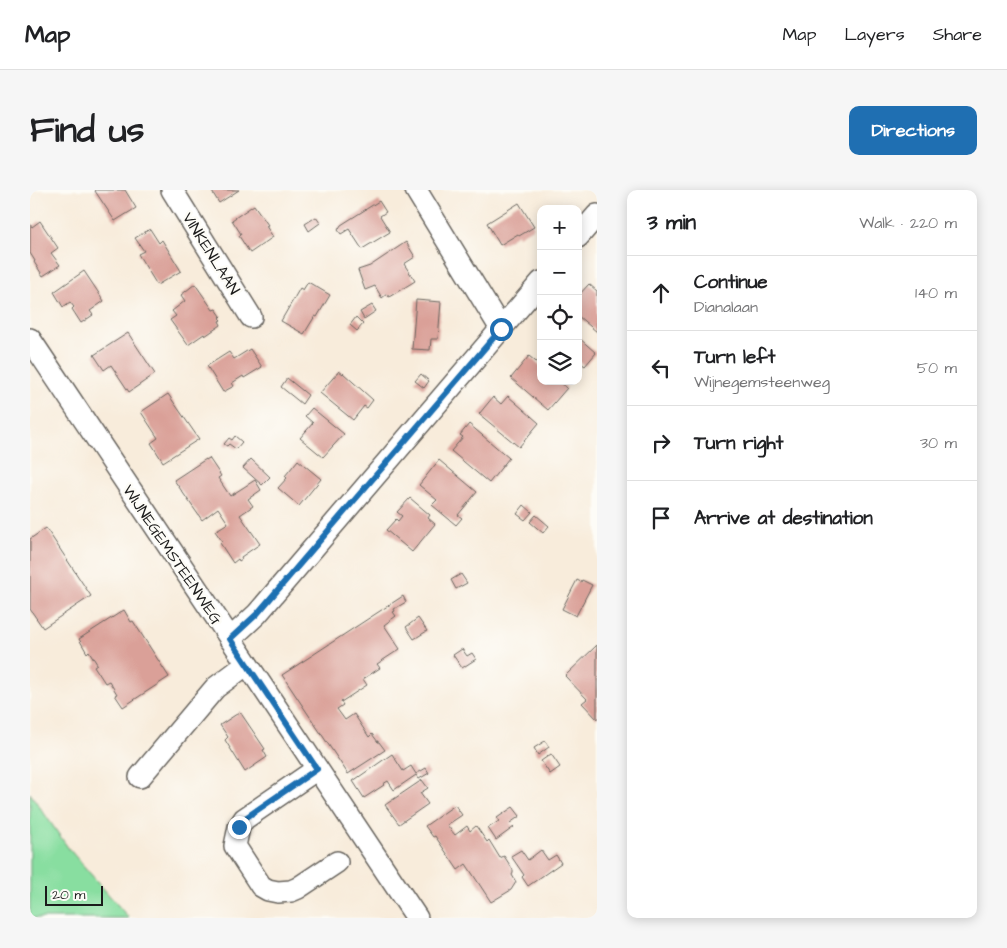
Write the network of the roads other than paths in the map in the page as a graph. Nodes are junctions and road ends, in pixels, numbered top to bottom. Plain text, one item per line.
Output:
1 (172, 190) edge
2 (416, 190) edge
3 (597, 215) edge
4 (582, 232) edge
5 (537, 287) edge
6 (251, 317) dead end
7 (501, 329) junction
8 (30, 339) edge
9 (230, 639) junction
10 (247, 664) junction
11 (317, 769) junction
12 (140, 777) dead end
13 (337, 862) dead end
14 (417, 918) edge

1 - 6 street, VINKENLAAN
2 - 7 street
3 - 4 street
5 - 7 street
7 - 9 street
8 - 9 street, WIJNEGEMSTEENWEG
9 - 10 street, WIJNEGEMSTEENWEG
10 - 11 street, WIJNEGEMSTEENWEG
10 - 12 street
11 - 13 street
11 - 14 street, WIJNEGEMSTEENWEG

